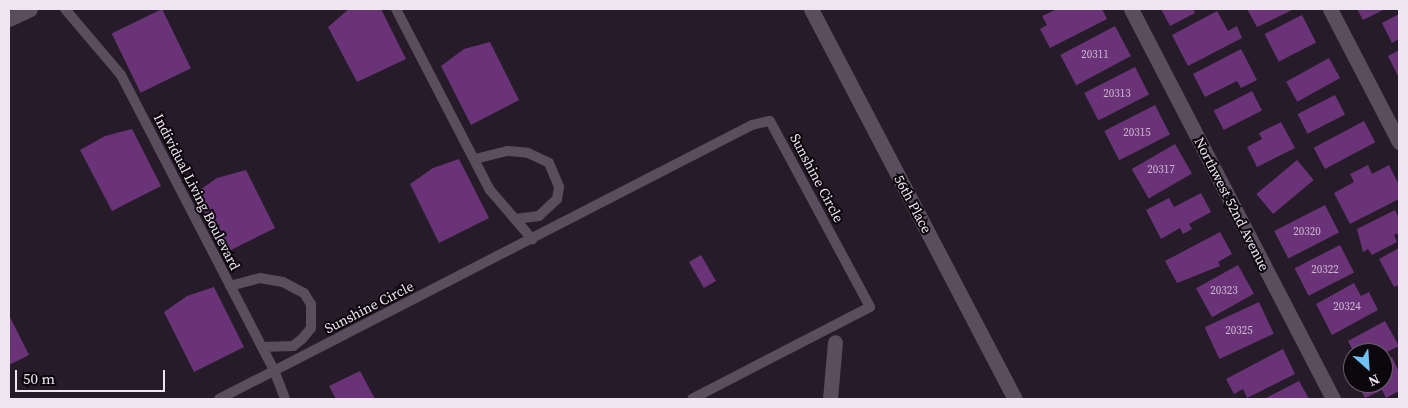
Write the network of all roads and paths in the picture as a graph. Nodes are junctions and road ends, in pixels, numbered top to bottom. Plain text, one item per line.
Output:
1 (30, 9) edge
2 (65, 9) edge
3 (396, 9) edge
4 (811, 9) edge
5 (1131, 9) edge
6 (1330, 9) edge
7 (9, 19) edge
8 (1399, 142) edge
9 (475, 158) junction
10 (514, 218) junction
11 (532, 239) junction
12 (230, 286) junction
13 (835, 342) dead end
14 (262, 347) junction
15 (274, 370) junction
16 (219, 399) edge
17 (285, 399) edge
18 (692, 399) edge
19 (830, 399) edge
20 (1015, 399) edge
21 (1333, 399) edge

1 - 7 street
2 - 12 lane, Individual Living Boulevard
3 - 9 lane
4 - 20 street, 56th Place
5 - 21 street, Northwest 52nd Avenue
6 - 8 street
9 - 10 lane
9 - 10 lane
10 - 11 lane
11 - 15 lane, Sunshine Circle
11 - 18 lane, Sunshine Circle
12 - 14 lane, Individual Living Boulevard
12 - 14 lane
13 - 19 street
14 - 15 lane, Individual Living Boulevard
15 - 16 lane, Sunshine Circle
15 - 17 lane, Individual Living Boulevard

